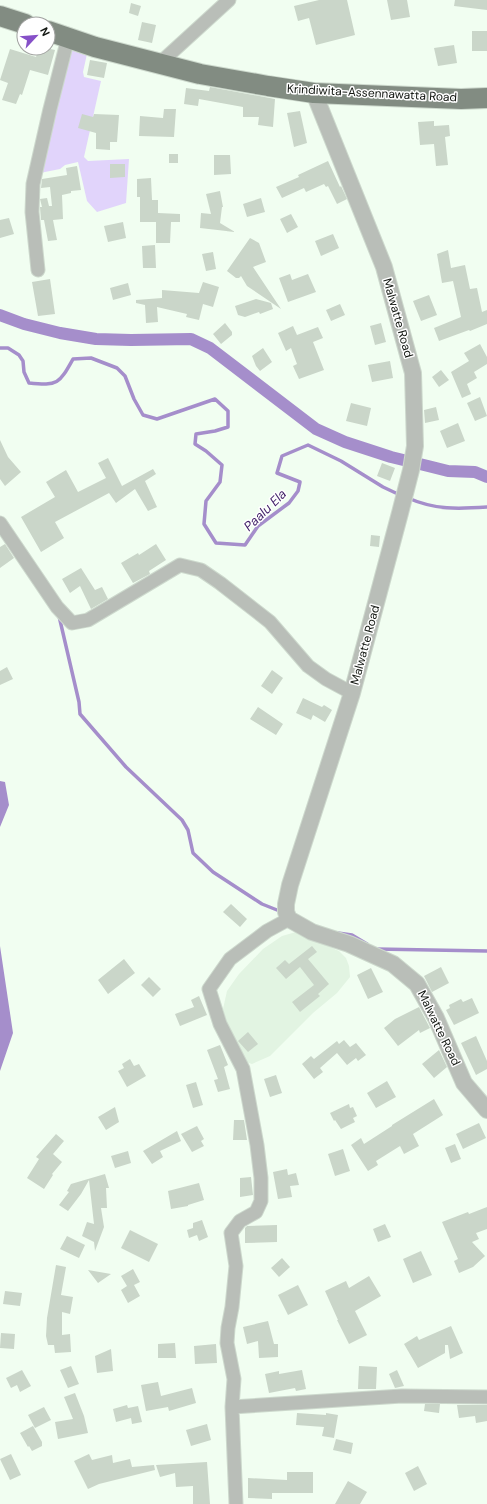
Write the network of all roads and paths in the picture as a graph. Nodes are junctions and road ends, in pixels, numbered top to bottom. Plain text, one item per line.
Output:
1 (228, 0) edge
2 (0, 16) edge
3 (16, 21) edge
4 (56, 34) edge
5 (68, 38) junction
6 (160, 63) junction
7 (314, 93) junction
8 (487, 98) edge
9 (38, 270) dead end
10 (0, 523) edge
11 (352, 693) junction
12 (289, 919) junction
13 (487, 1110) edge
14 (487, 1397) edge
15 (232, 1407) junction
16 (236, 1504) edge

1 - 6 street
2 - 3 main road
4 - 5 main road, Krindiwita-Assennawatta Road
5 - 6 main road, Krindiwita-Assennawatta Road
5 - 9 street
6 - 7 main road, Krindiwita-Assennawatta Road
7 - 8 main road, Krindiwita-Assennawatta Road
7 - 11 street, Malwatte Road
10 - 11 street
11 - 12 street, Malwatte Road
12 - 13 street, Malwatte Road
12 - 15 street
14 - 15 street
15 - 16 street

